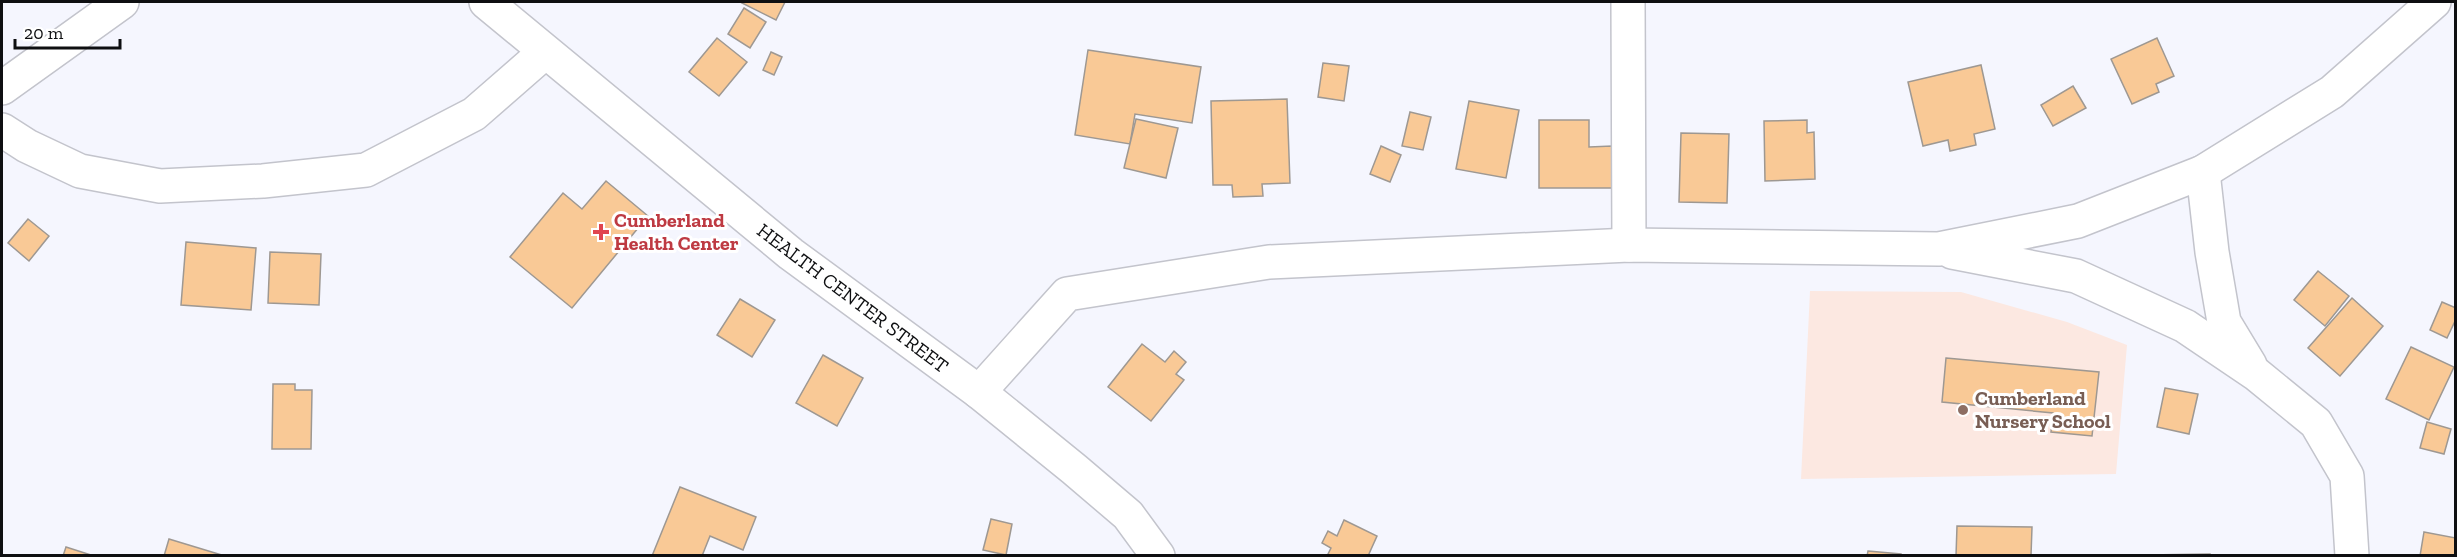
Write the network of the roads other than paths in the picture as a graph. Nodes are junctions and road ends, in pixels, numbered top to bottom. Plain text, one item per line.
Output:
1 (122, 2) edge
2 (486, 2) edge
3 (1628, 2) edge
4 (2434, 2) edge
5 (545, 52) junction
6 (2, 88) edge
7 (2, 130) edge
8 (2203, 172) junction
9 (1629, 245) junction
10 (1939, 249) junction
11 (2256, 374) junction
12 (979, 392) junction
13 (1158, 555) edge
14 (2352, 555) edge

1 - 6 street
2 - 5 street, HEALTH CENTER STREET
3 - 9 street
4 - 8 street
5 - 7 street
5 - 12 street, HEALTH CENTER STREET
8 - 10 street
8 - 11 street
9 - 10 street
9 - 12 street
10 - 11 street
11 - 14 street
12 - 13 street, HEALTH CENTER STREET

